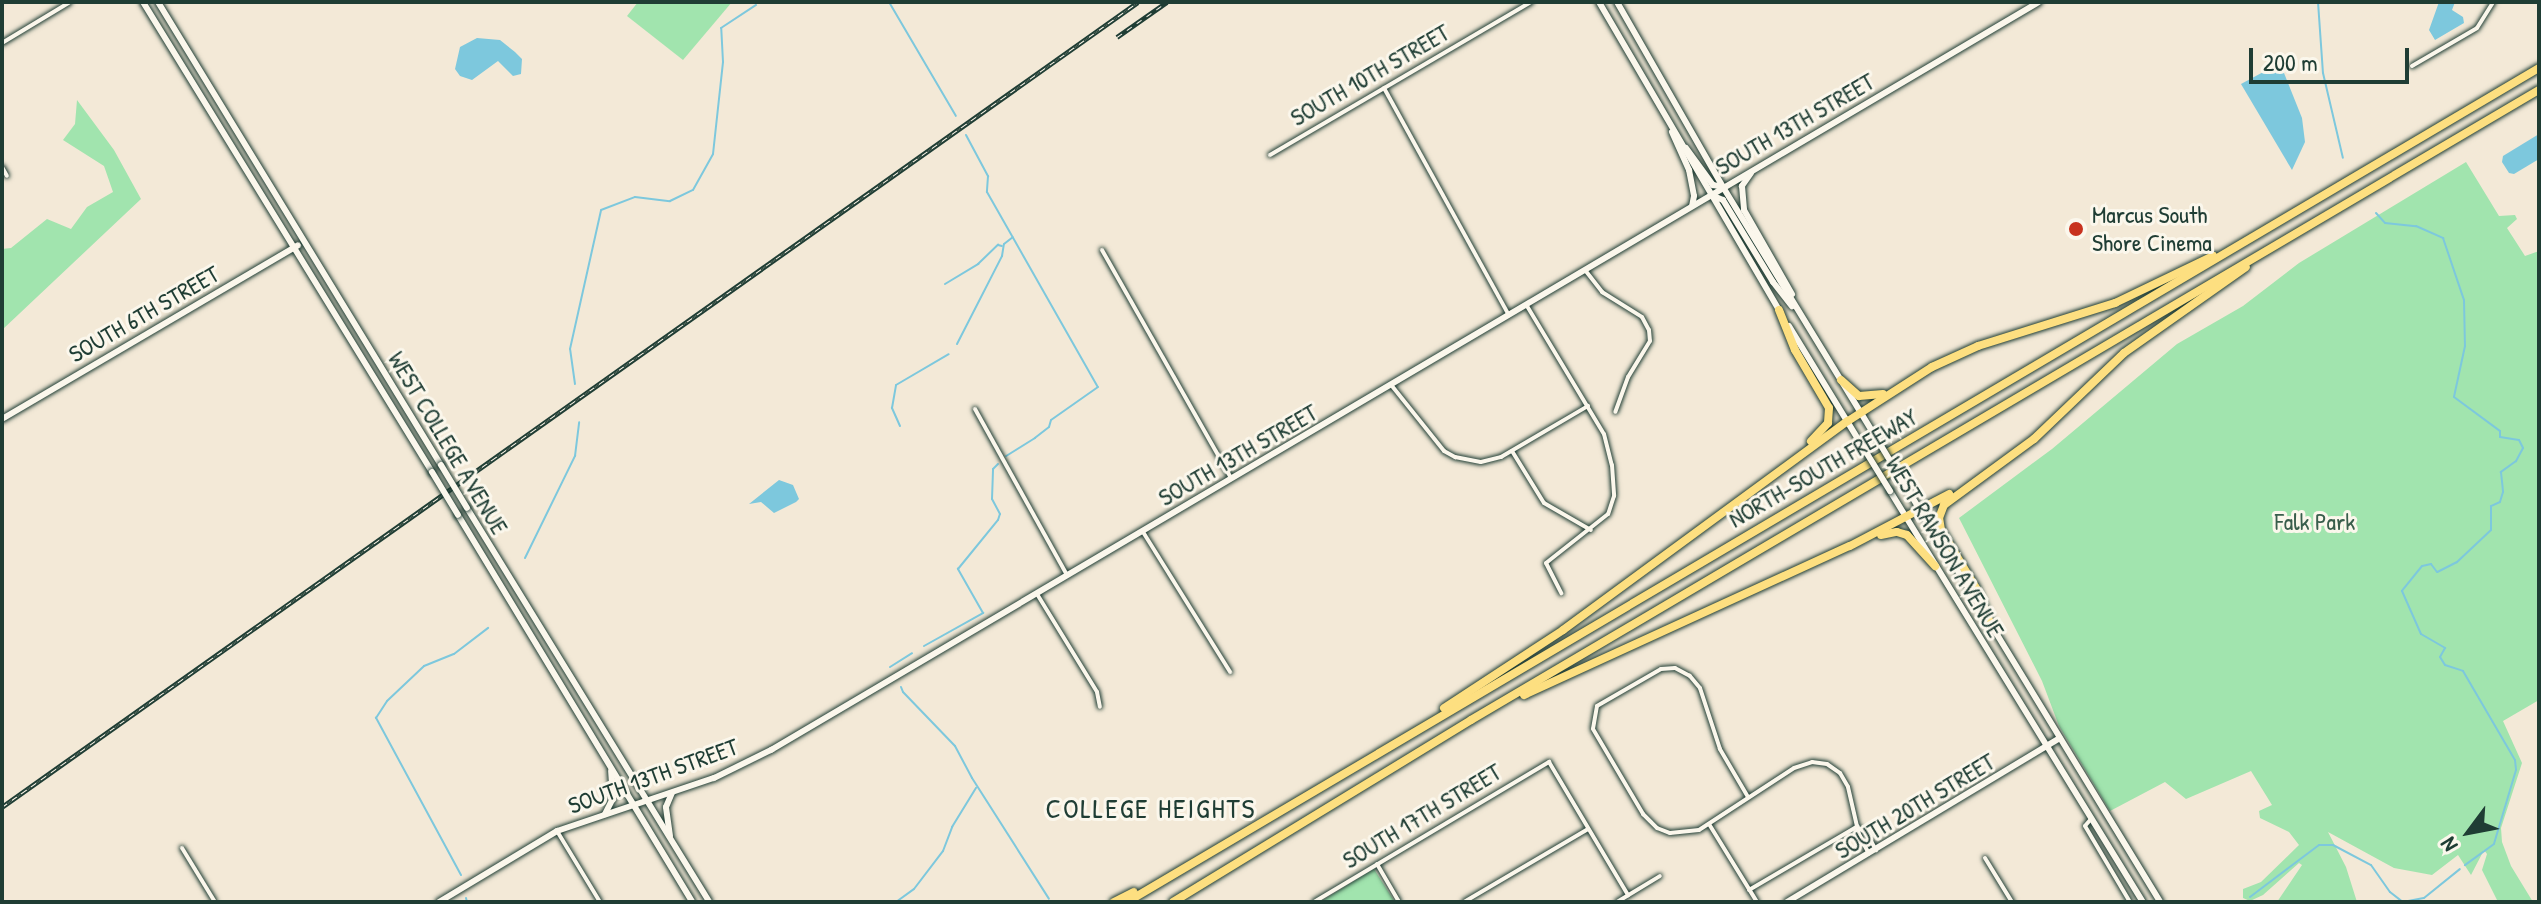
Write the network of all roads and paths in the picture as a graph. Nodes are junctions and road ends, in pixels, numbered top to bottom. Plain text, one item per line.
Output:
1 (70, 2) edge
2 (143, 2) edge
3 (158, 2) edge
4 (1531, 2) edge
5 (1599, 2) edge
6 (1617, 2) edge
7 (2039, 2) edge
8 (2493, 2) edge
9 (2, 43) edge
10 (1652, 61) junction
11 (2412, 66) dead end
12 (1638, 69) junction
13 (2538, 69) edge
14 (1384, 88) junction
15 (2539, 90) edge
16 (1680, 110) junction
17 (1668, 121) junction
18 (1681, 144) junction
19 (1270, 155) dead end
20 (2, 167) edge
21 (1758, 167) junction
22 (7, 176) dead end
23 (1723, 187) junction
24 (1711, 195) junction
25 (1692, 206) junction
26 (2276, 225) junction
27 (2304, 227) junction
28 (304, 241) junction
29 (295, 247) junction
30 (1102, 250) dead end
31 (1585, 270) junction
32 (1527, 306) junction
33 (1779, 310) junction
34 (1801, 314) junction
35 (1509, 316) junction
36 (1841, 380) junction
37 (1392, 386) junction
38 (1895, 390) junction
39 (1588, 406) junction
40 (975, 409) dead end
41 (1615, 412) dead end
42 (1861, 412) junction
43 (2, 419) edge
44 (1848, 421) junction
45 (1512, 451) junction
46 (1984, 473) junction
47 (1775, 474) junction
48 (1232, 480) junction
49 (1921, 511) junction
50 (1907, 518) junction
51 (1591, 530) junction
52 (1143, 532) junction
53 (1850, 546) junction
54 (1935, 566) junction
55 (1068, 576) junction
56 (1561, 593) dead end
57 (1037, 594) junction
58 (1991, 625) junction
59 (1230, 672) dead end
60 (1100, 707) dead end
61 (1471, 720) junction
62 (1412, 733) junction
63 (2060, 738) junction
64 (2047, 748) junction
65 (625, 767) junction
66 (612, 771) junction
67 (672, 793) junction
68 (1748, 797) junction
69 (646, 801) junction
70 (633, 806) junction
71 (604, 815) junction
72 (2091, 819) junction
73 (1709, 824) junction
74 (1858, 827) junction
75 (1588, 829) junction
76 (557, 831) junction
77 (673, 843) junction
78 (182, 848) dead end
79 (1873, 852) junction
80 (1985, 858) dead end
81 (1377, 864) junction
82 (1230, 868) junction
83 (1178, 871) junction
84 (1660, 876) dead end
85 (1749, 890) junction
86 (1628, 895) junction
87 (215, 902) edge
88 (439, 902) edge
89 (599, 902) edge
90 (692, 902) edge
91 (709, 902) edge
92 (1114, 902) edge
93 (1127, 902) edge
94 (1173, 902) edge
95 (1185, 902) edge
96 (1314, 902) edge
97 (1399, 902) edge
98 (1464, 902) edge
99 (1617, 902) edge
100 (1757, 902) edge
101 (1787, 902) edge
102 (2012, 902) edge
103 (2130, 902) edge
104 (2143, 902) edge
105 (2160, 902) edge

1 - 9 street
2 - 29 main road, WEST COLLEGE AVENUE
3 - 28 main road, WEST COLLEGE AVENUE
4 - 14 street, SOUTH 10TH STREET
5 - 12 main road, WEST RAWSON AVENUE
6 - 10 main road, WEST RAWSON AVENUE
7 - 21 main road, SOUTH 13TH STREET
8 - 11 street
10 - 12 main road
10 - 16 main road, WEST RAWSON AVENUE
12 - 17 main road, WEST RAWSON AVENUE
13 - 26 highway, NORTH-SOUTH FREEWAY
14 - 19 street, SOUTH 10TH STREET
14 - 35 street
15 - 27 highway, NORTH-SOUTH FREEWAY
16 - 17 main road
16 - 23 main road, WEST RAWSON AVENUE
17 - 18 main road, WEST RAWSON AVENUE
17 - 25 main road
18 - 23 main road
18 - 24 main road, WEST RAWSON AVENUE
20 - 22 street
21 - 23 main road, SOUTH 13TH STREET
21 - 34 main road
23 - 24 main road, SOUTH 13TH STREET
23 - 34 main road, WEST RAWSON AVENUE
24 - 25 main road, SOUTH 13TH STREET
24 - 33 main road, WEST RAWSON AVENUE
24 - 34 main road
25 - 31 main road, SOUTH 13TH STREET
26 - 38 highway
26 - 62 highway, NORTH-SOUTH FREEWAY
27 - 46 highway
27 - 61 highway, NORTH-SOUTH FREEWAY
28 - 29 main road, SOUTH 6TH STREET
28 - 65 main road, WEST COLLEGE AVENUE, bridge
29 - 43 main road, SOUTH 6TH STREET
29 - 66 main road, WEST COLLEGE AVENUE, bridge
30 - 48 street
31 - 32 main road, SOUTH 13TH STREET
31 - 41 street
32 - 35 main road, SOUTH 13TH STREET
32 - 39 street
33 - 44 main road, WEST RAWSON AVENUE
33 - 47 highway
34 - 36 main road, WEST RAWSON AVENUE
35 - 37 main road, SOUTH 13TH STREET
36 - 38 highway
36 - 42 main road, WEST RAWSON AVENUE
37 - 45 street
37 - 48 main road, SOUTH 13TH STREET
38 - 42 highway
39 - 45 street
39 - 51 street
40 - 55 street
42 - 44 highway
42 - 49 main road, WEST RAWSON AVENUE, bridge
44 - 47 highway
44 - 50 main road, WEST RAWSON AVENUE, bridge
45 - 51 street
46 - 49 highway
46 - 58 highway
47 - 62 highway
48 - 52 main road, SOUTH 13TH STREET
49 - 50 highway
49 - 58 main road, WEST RAWSON AVENUE
50 - 53 highway
50 - 54 main road, WEST RAWSON AVENUE
51 - 56 street
52 - 55 main road, SOUTH 13TH STREET
52 - 59 street
53 - 54 highway
53 - 61 highway
54 - 64 main road, WEST RAWSON AVENUE
55 - 57 main road, SOUTH 13TH STREET
57 - 60 street
57 - 67 main road, SOUTH 13TH STREET
58 - 63 main road, WEST RAWSON AVENUE
61 - 82 highway, NORTH-SOUTH FREEWAY
62 - 83 highway, NORTH-SOUTH FREEWAY
63 - 64 main road, SOUTH 20TH STREET
63 - 105 main road, WEST RAWSON AVENUE
64 - 72 main road, WEST RAWSON AVENUE
64 - 79 main road, SOUTH 20TH STREET
65 - 66 main road
65 - 69 main road, WEST COLLEGE AVENUE
66 - 70 main road, WEST COLLEGE AVENUE
66 - 71 main road
67 - 69 main road, SOUTH 13TH STREET
67 - 77 main road
68 - 73 street
68 - 73 street
68 - 74 street
69 - 70 main road, SOUTH 13TH STREET
69 - 77 main road, WEST COLLEGE AVENUE
70 - 71 main road, SOUTH 13TH STREET
70 - 90 main road, WEST COLLEGE AVENUE
71 - 76 main road, SOUTH 13TH STREET
72 - 103 street
72 - 104 main road, WEST RAWSON AVENUE
73 - 85 street
74 - 79 street
74 - 85 street
75 - 81 street, SOUTH 17TH STREET
75 - 86 street
75 - 98 street
76 - 88 main road, SOUTH 13TH STREET
76 - 89 street
77 - 91 main road, WEST COLLEGE AVENUE
78 - 87 street
79 - 101 main road, SOUTH 20TH STREET
80 - 102 street
81 - 96 street, SOUTH 17TH STREET
81 - 97 street
82 - 94 highway, NORTH-SOUTH FREEWAY
82 - 95 highway
83 - 92 highway
83 - 93 highway, NORTH-SOUTH FREEWAY
84 - 86 street
85 - 100 street
86 - 99 street

